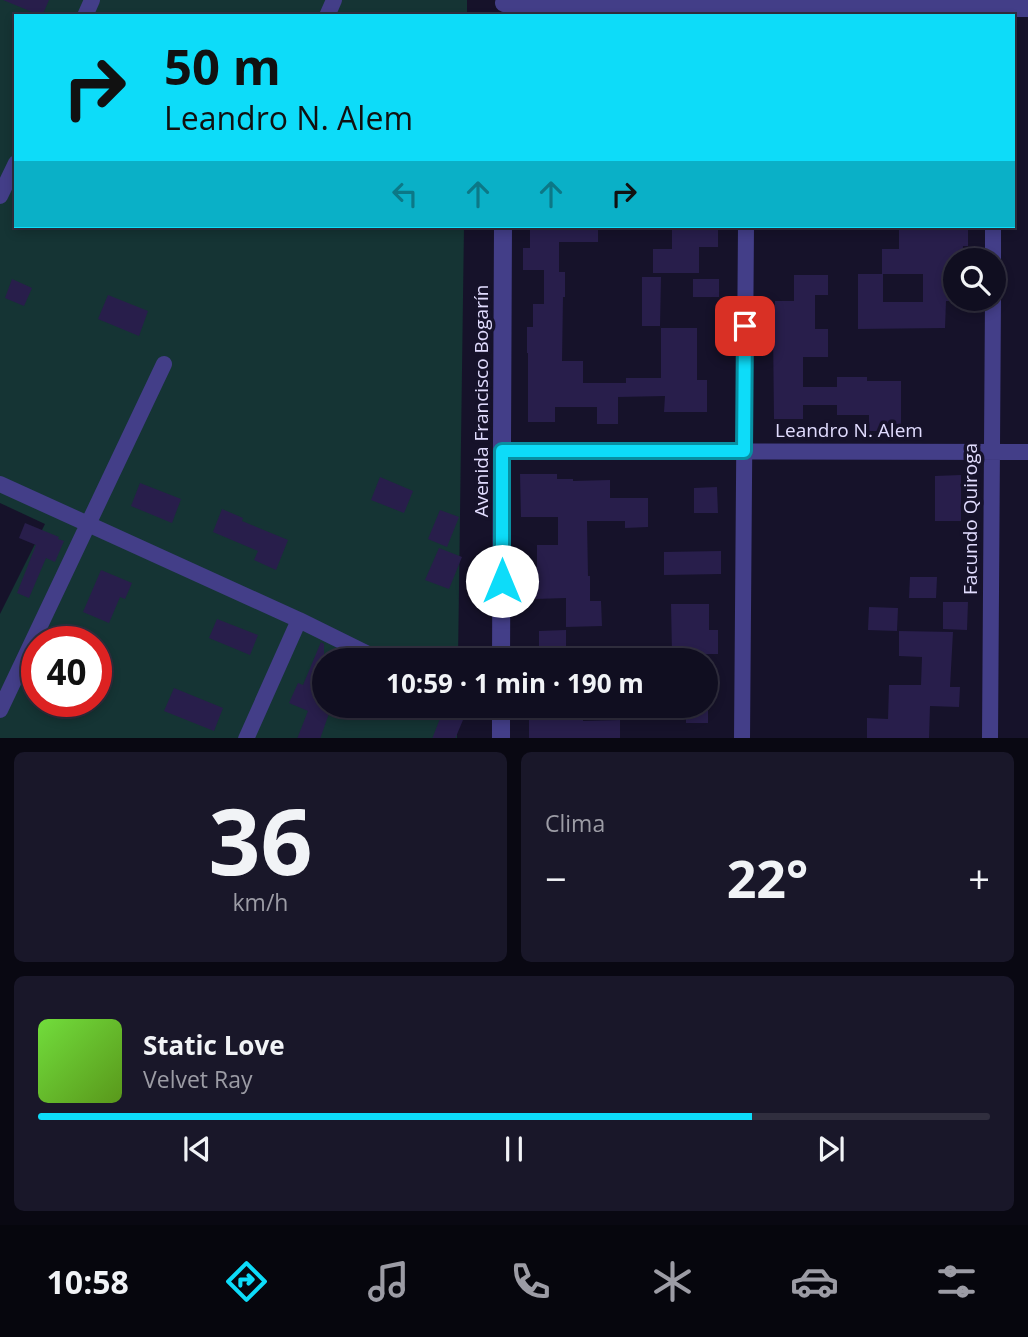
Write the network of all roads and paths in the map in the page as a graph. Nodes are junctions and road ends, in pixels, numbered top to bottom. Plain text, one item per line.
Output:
1 (573, 4) edge
2 (503, 5) edge
3 (748, 8) edge
4 (995, 8) edge
5 (1028, 8) edge
6 (14, 167) edge
7 (0, 196) edge
8 (503, 228) edge
9 (746, 228) edge
10 (993, 228) edge
11 (993, 248) edge
12 (993, 311) edge
13 (164, 364) dead end
14 (502, 451) junction
15 (744, 451) junction
16 (991, 452) junction
17 (1028, 452) edge
18 (0, 484) edge
19 (88, 524) junction
20 (299, 620) junction
21 (356, 648) edge
22 (501, 648) edge
23 (0, 710) edge
24 (501, 718) edge
25 (246, 738) edge
26 (501, 738) edge
27 (743, 738) edge
28 (990, 738) edge

1 - 2 street
1 - 3 street
3 - 4 street
4 - 5 street
6 - 7 street
8 - 14 street, Avenida Francisco Bogarín
9 - 15 street
10 - 11 street
12 - 16 street, Facundo Quiroga
13 - 19 street
14 - 15 street, Leandro N. Alem
14 - 22 street, Avenida Francisco Bogarín
15 - 16 street, Leandro N. Alem
15 - 27 street
16 - 17 street, Leandro N. Alem
16 - 28 street, Facundo Quiroga
18 - 19 street
19 - 20 street
19 - 23 street
20 - 21 street
20 - 25 street
24 - 26 street

